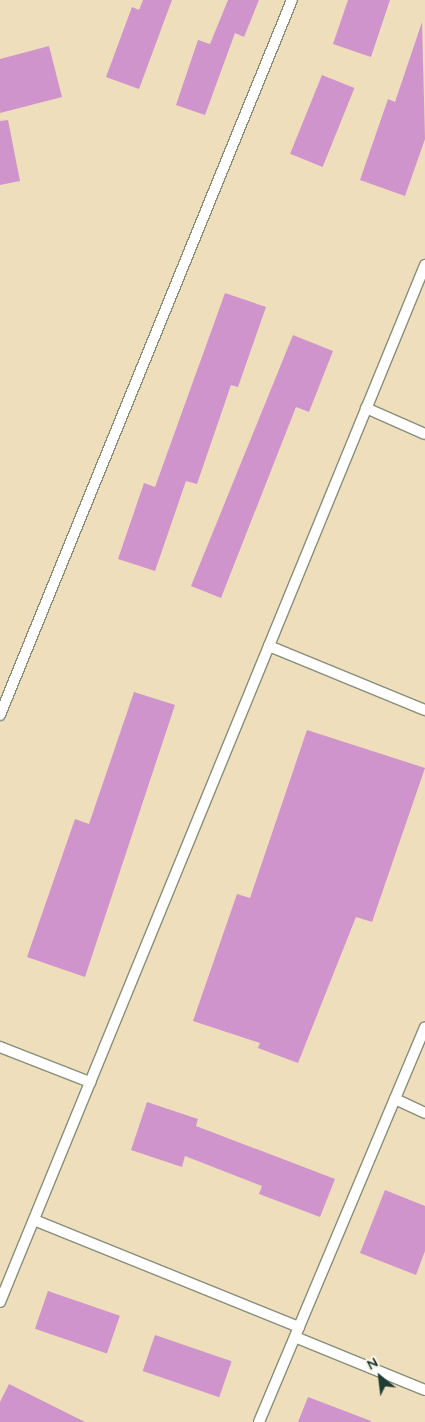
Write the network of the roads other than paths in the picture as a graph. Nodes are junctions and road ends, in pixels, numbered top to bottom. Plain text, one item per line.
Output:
1 (292, 0) edge
2 (425, 265) edge
3 (366, 408) junction
4 (425, 434) edge
5 (269, 646) junction
6 (425, 710) edge
7 (0, 715) edge
8 (425, 1028) edge
9 (0, 1048) edge
10 (90, 1082) junction
11 (395, 1100) junction
12 (425, 1113) edge
13 (34, 1220) junction
14 (0, 1302) edge
15 (297, 1332) junction
16 (425, 1390) edge
17 (259, 1422) edge

1 - 7 lane
2 - 3 lane
3 - 4 lane
3 - 5 lane
5 - 6 lane
5 - 10 lane
8 - 11 lane
9 - 10 lane
10 - 13 lane
11 - 12 lane
11 - 15 lane
13 - 14 lane
13 - 15 lane
15 - 16 lane
15 - 17 lane

